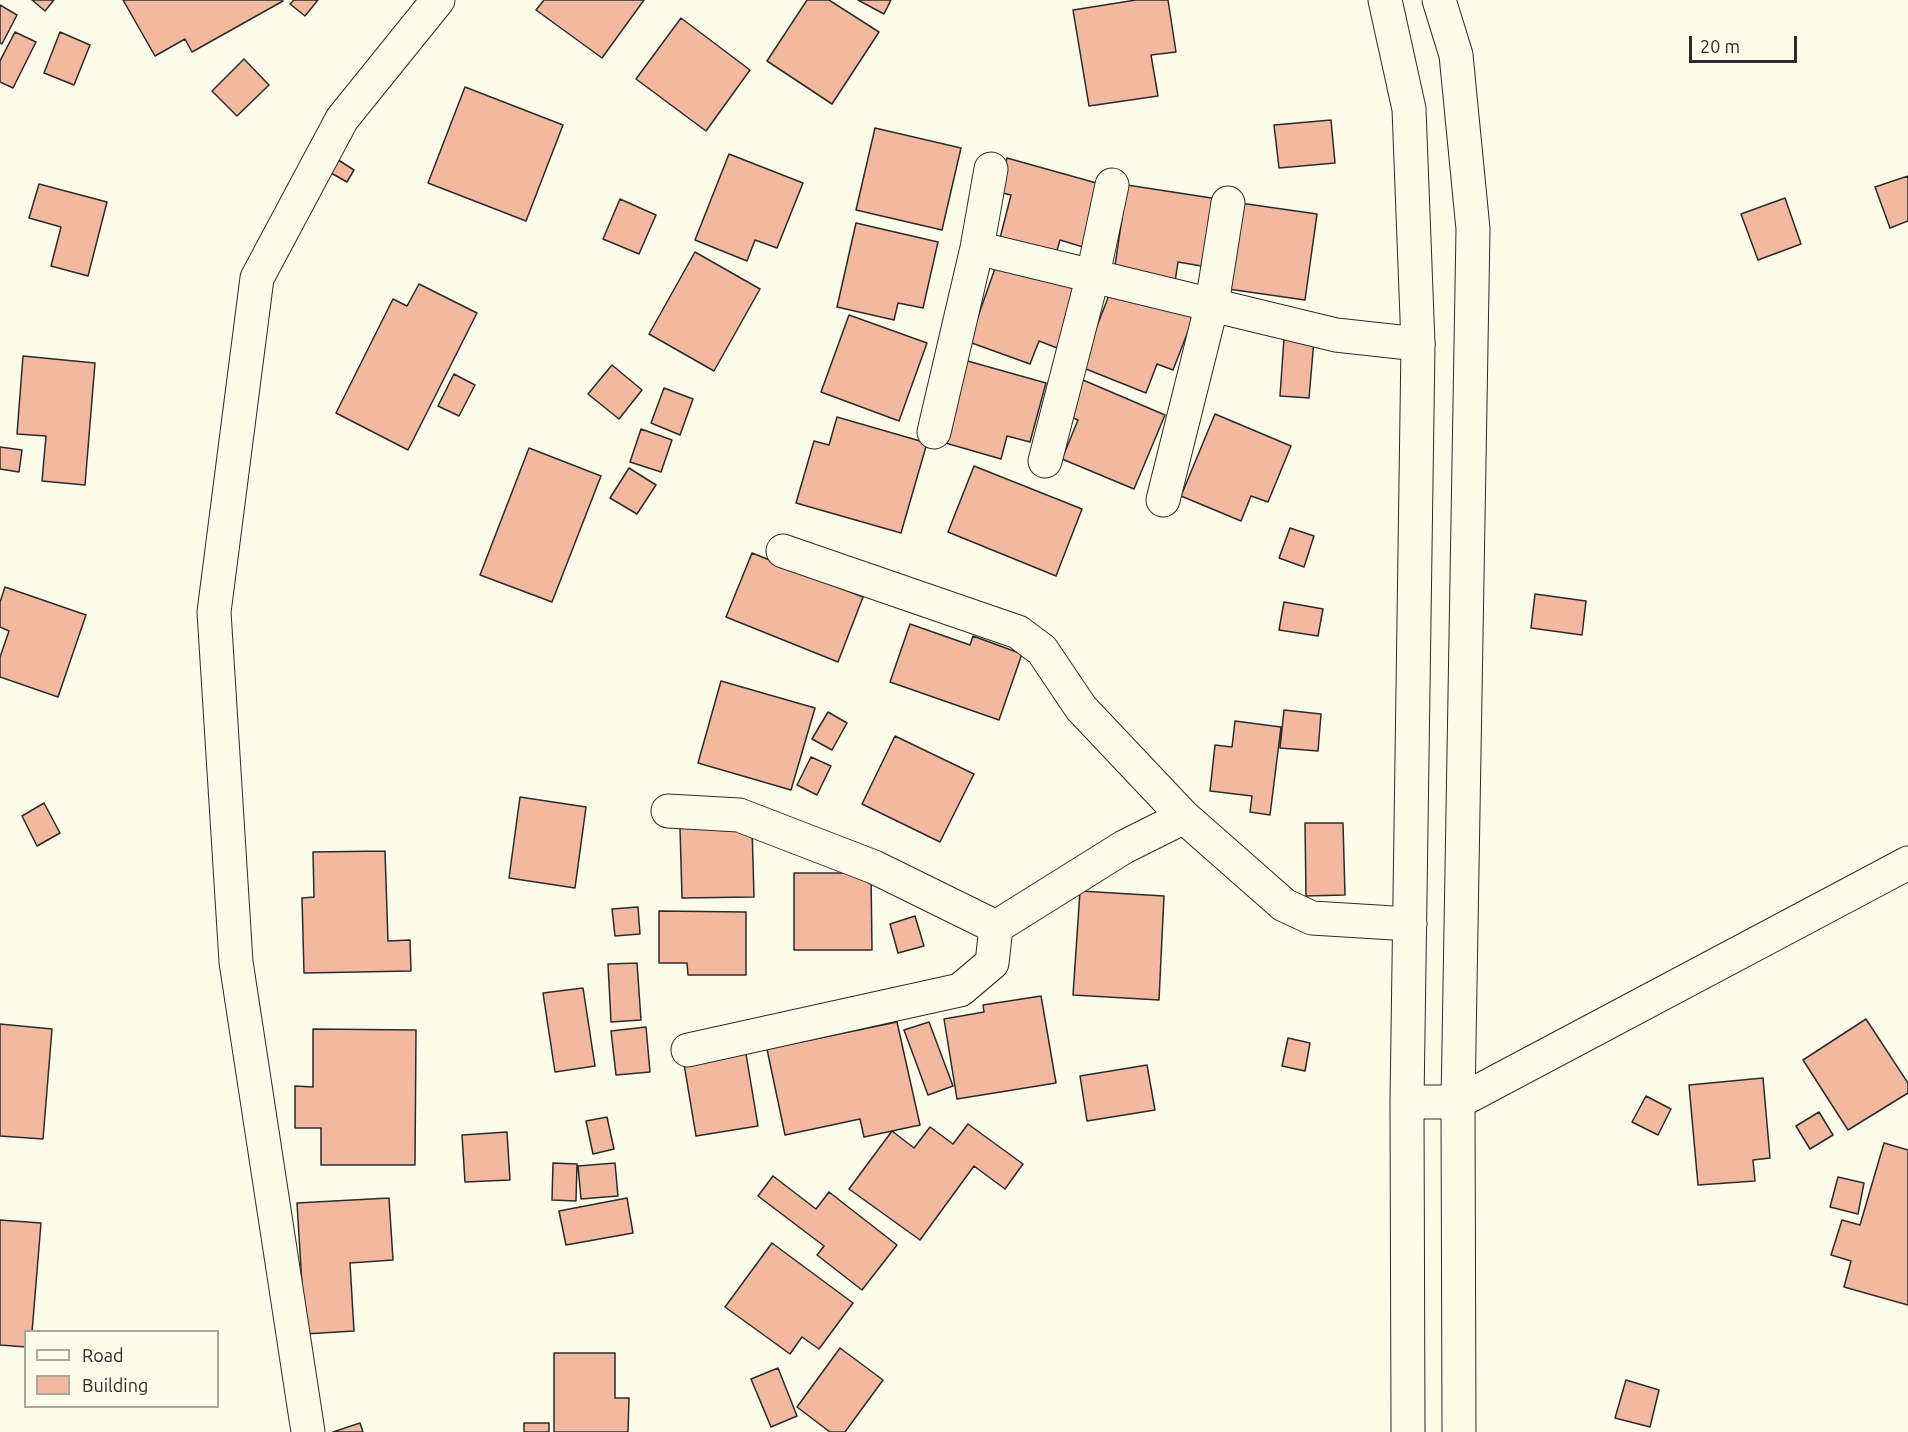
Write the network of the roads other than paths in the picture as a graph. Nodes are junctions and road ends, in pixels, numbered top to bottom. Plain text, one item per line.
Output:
1 (438, 0) edge
2 (1385, 0) edge
3 (1439, 0) edge
4 (991, 169) dead end
5 (1112, 185) dead end
6 (1228, 203) dead end
7 (977, 248) junction
8 (1093, 275) junction
9 (1212, 304) junction
10 (1418, 344) junction
11 (934, 432) dead end
12 (1045, 461) dead end
13 (1163, 500) dead end
14 (783, 551) dead end
15 (668, 811) dead end
16 (1184, 817) junction
17 (1908, 863) edge
18 (1410, 924) junction
19 (996, 927) junction
20 (688, 1050) dead end
21 (1407, 1102) junction
22 (1458, 1102) junction
23 (308, 1432) edge
24 (1408, 1432) edge
25 (1459, 1432) edge

1 - 23 street
2 - 10 street
3 - 22 street
4 - 7 street
5 - 8 street
6 - 9 street
7 - 8 street
7 - 11 street
8 - 9 street
8 - 12 street
9 - 10 street
9 - 13 street
10 - 18 street
14 - 16 street
15 - 19 street
16 - 18 street
16 - 19 street
17 - 22 street
18 - 21 street
19 - 20 street
21 - 22 street
21 - 24 street
22 - 25 street

